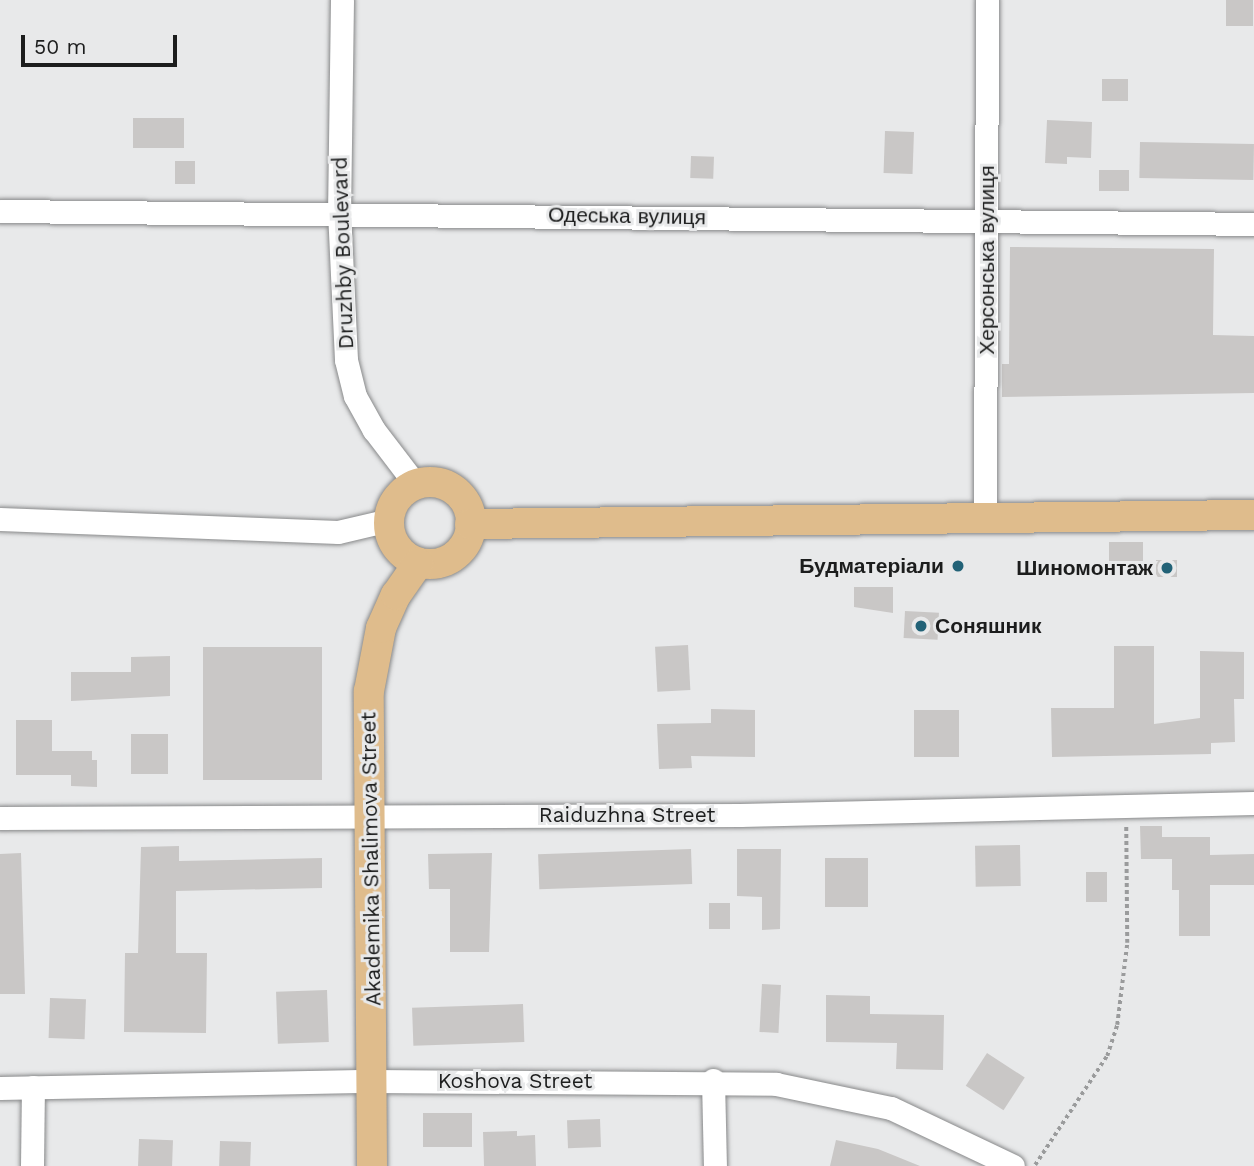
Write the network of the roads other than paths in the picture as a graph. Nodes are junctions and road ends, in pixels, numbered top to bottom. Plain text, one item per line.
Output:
1 (342, 0) edge
2 (988, 0) edge
3 (0, 211) edge
4 (339, 211) junction
5 (988, 221) junction
6 (1254, 224) edge
7 (416, 485) junction
8 (1254, 515) edge
9 (0, 519) edge
10 (389, 520) junction
11 (985, 521) junction
12 (470, 524) junction
13 (418, 563) junction
14 (1254, 803) edge
15 (372, 816) junction
16 (0, 818) edge
17 (713, 1080) junction
18 (373, 1082) junction
19 (33, 1087) junction
20 (0, 1088) edge
21 (32, 1166) edge
22 (372, 1166) edge
23 (715, 1166) edge
24 (1013, 1166) edge

1 - 4 street, Druzhby Boulevard
2 - 5 street, Херсонська вулиця
3 - 4 street, Одеська вулиця
4 - 5 street, Одеська вулиця
4 - 7 street, Druzhby Boulevard
5 - 6 street, Одеська вулиця
5 - 11 street, Херсонська вулиця
7 - 10 main road
7 - 12 main road
8 - 11 main road
9 - 10 street
10 - 13 main road
11 - 12 main road
12 - 13 main road
13 - 15 main road, Akademika Shalimova Street
14 - 15 street, Raiduzhna Street
15 - 16 street, Raiduzhna Street
15 - 18 main road, Akademika Shalimova Street
17 - 18 street, Koshova Street
17 - 23 street
17 - 24 street, Koshova Street
18 - 19 street, Koshova Street
18 - 22 main road, Akademika Shalimova Street
19 - 20 street, Koshova Street
19 - 21 street

